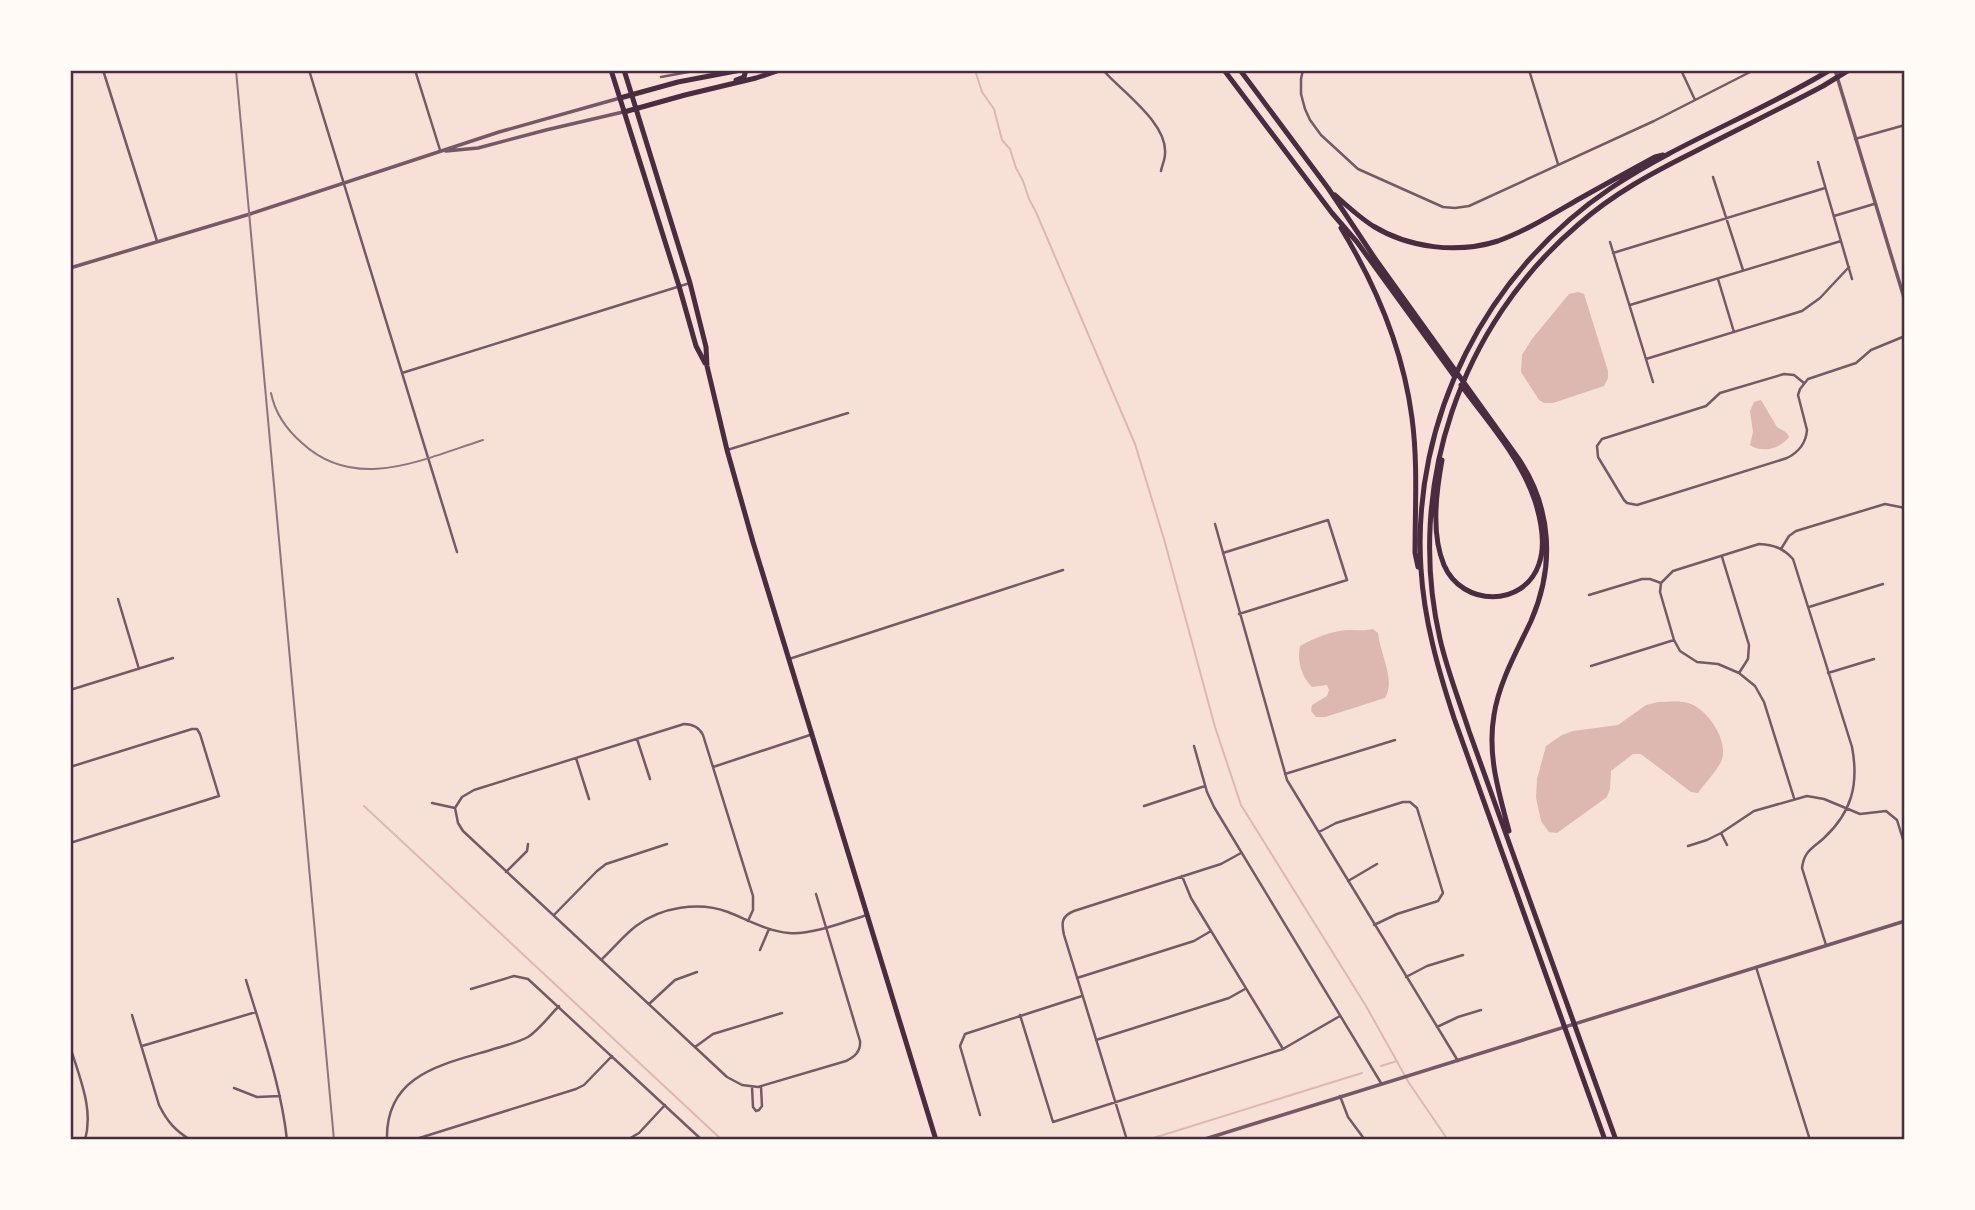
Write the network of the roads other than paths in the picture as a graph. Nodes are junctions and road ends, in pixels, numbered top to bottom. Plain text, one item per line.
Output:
1 (103, 70) edge
2 (309, 70) edge
3 (415, 70) edge
4 (611, 70) edge
5 (624, 70) edge
6 (699, 70) edge
7 (744, 70) edge
8 (762, 70) edge
9 (780, 70) edge
10 (1102, 70) edge
11 (1224, 70) edge
12 (1241, 70) edge
13 (1303, 70) edge
14 (1529, 70) edge
15 (1681, 70) edge
16 (1754, 70) edge
17 (1832, 70) edge
18 (1849, 70) edge
19 (661, 77) dead end
20 (756, 78) junction
21 (700, 92) junction
22 (631, 95) junction
23 (620, 99) junction
24 (1695, 100) junction
25 (636, 109) junction
26 (624, 112) junction
27 (1905, 125) edge
28 (1856, 139) junction
29 (1675, 151) junction
30 (441, 152) junction
31 (1818, 162) dead end
32 (1558, 164) junction
33 (1161, 171) dead end
34 (1713, 177) dead end
35 (344, 184) junction
36 (1328, 188) junction
37 (1825, 188) junction
38 (1875, 204) junction
39 (1332, 213) junction
40 (1834, 216) junction
41 (1726, 218) junction
42 (157, 241) junction
43 (1841, 241) junction
44 (1610, 242) dead end
45 (1613, 253) junction
46 (1849, 267) junction
47 (70, 268) edge
48 (1743, 270) junction
49 (1718, 279) junction
50 (1853, 279) dead end
51 (690, 283) junction
52 (679, 286) junction
53 (1905, 300) edge
54 (1630, 305) junction
55 (1734, 332) junction
56 (1905, 336) edge
57 (1646, 359) junction
58 (1446, 362) junction
59 (706, 366) junction
60 (401, 373) junction
61 (1653, 382) dead end
62 (1804, 383) junction
63 (1475, 401) junction
64 (1453, 406) junction
65 (848, 413) dead end
66 (727, 450) junction
67 (1905, 508) edge
68 (1215, 524) dead end
69 (1781, 549) junction
70 (457, 552) dead end
71 (1223, 552) junction
72 (1721, 556) junction
73 (1063, 570) dead end
74 (1661, 583) junction
75 (1883, 584) dead end
76 (1422, 587) junction
77 (1589, 595) dead end
78 (118, 599) dead end
79 (1808, 607) junction
80 (1240, 614) junction
81 (1674, 640) junction
82 (173, 658) dead end
83 (789, 659) junction
84 (1874, 659) dead end
85 (1591, 666) dead end
86 (139, 669) junction
87 (1739, 673) junction
88 (1828, 673) junction
89 (70, 690) edge
90 (812, 735) junction
91 (637, 739) junction
92 (1395, 740) dead end
93 (1194, 746) dead end
94 (576, 758) junction
95 (713, 766) junction
96 (70, 767) edge
97 (1285, 774) junction
98 (650, 779) dead end
99 (1205, 786) junction
100 (1794, 798) junction
101 (589, 799) dead end
102 (432, 803) dead end
103 (1144, 806) dead end
104 (455, 808) junction
105 (1846, 809) junction
106 (1318, 832) junction
107 (1721, 833) junction
108 (70, 844) edge
109 (528, 844) dead end
110 (667, 844) dead end
111 (1727, 845) dead end
112 (1688, 846) dead end
113 (1905, 846) edge
114 (1241, 853) junction
115 (1377, 864) dead end
116 (1517, 864) junction
117 (506, 872) junction
118 (1182, 876) junction
119 (1348, 881) junction
120 (816, 894) dead end
121 (554, 915) junction
122 (867, 915) junction
123 (748, 921) junction
124 (1905, 921) edge
125 (1374, 925) junction
126 (826, 926) junction
127 (769, 929) junction
128 (1211, 931) junction
129 (1826, 946) junction
130 (760, 950) dead end
131 (1463, 955) dead end
132 (601, 960) junction
133 (1756, 967) junction
134 (697, 972) dead end
135 (1406, 977) junction
136 (1077, 978) junction
137 (246, 980) dead end
138 (1245, 988) junction
139 (471, 989) dead end
140 (1082, 996) junction
141 (649, 1004) junction
142 (559, 1006) junction
143 (1480, 1010) dead end
144 (256, 1012) junction
145 (782, 1013) dead end
146 (132, 1015) dead end
147 (1020, 1015) junction
148 (1340, 1016) junction
149 (1437, 1027) junction
150 (1096, 1040) junction
151 (70, 1046) edge
152 (141, 1046) junction
153 (695, 1047) junction
154 (1283, 1049) junction
155 (612, 1056) junction
156 (1458, 1061) junction
157 (1383, 1083) junction
158 (752, 1087) junction
159 (761, 1087) junction
160 (234, 1088) dead end
161 (280, 1096) junction
162 (1340, 1096) junction
163 (1115, 1102) junction
164 (665, 1105) junction
165 (980, 1115) dead end
166 (1211, 1139) edge
167 (85, 1140) edge
168 (191, 1140) edge
169 (287, 1140) edge
170 (387, 1140) edge
171 (413, 1140) edge
172 (627, 1140) edge
173 (702, 1140) edge
174 (936, 1140) edge
175 (1127, 1140) edge
176 (1202, 1140) edge
177 (1365, 1140) edge
178 (1605, 1140) edge
179 (1616, 1140) edge
180 (1810, 1140) edge

1 - 42 street
2 - 35 street
3 - 30 street
4 - 23 main road
5 - 22 main road
6 - 19 street
7 - 21 main road
7 - 22 main road
8 - 20 main road
9 - 20 main road
10 - 33 street
11 - 39 main road
12 - 36 main road
13 - 32 street
14 - 32 street
15 - 24 street
16 - 24 street
17 - 28 street
17 - 29 main road
18 - 64 main road
20 - 21 main road
21 - 25 main road
22 - 23 main road
22 - 25 main road
23 - 26 main road
23 - 30 street
24 - 32 street
25 - 26 main road
25 - 51 main road
26 - 30 street
26 - 52 main road
27 - 28 street
28 - 38 street
29 - 36 main road
29 - 76 main road
30 - 35 street
31 - 37 street
34 - 41 street
35 - 42 street
35 - 60 street
36 - 58 main road
37 - 40 street
37 - 41 street
38 - 40 street
38 - 53 street
39 - 58 main road
39 - 76 main road
40 - 43 street
41 - 45 street
41 - 48 street
42 - 47 street
43 - 46 street
43 - 48 street
44 - 45 street
45 - 54 street
46 - 50 street
46 - 55 street
48 - 49 street
49 - 54 street
49 - 55 street
51 - 52 street
51 - 59 main road
52 - 59 main road
52 - 60 street
54 - 57 street
55 - 57 street
56 - 62 street
57 - 61 street
58 - 63 main road
59 - 66 main road
60 - 70 street
62 - 62 street
63 - 64 main road
63 - 116 main road
64 - 116 main road
65 - 66 street
66 - 83 main road
67 - 69 street
68 - 71 street
69 - 72 street
69 - 79 street
71 - 80 street
71 - 80 street
72 - 74 street
72 - 87 street
73 - 83 street
74 - 77 street
74 - 81 street
75 - 79 street
76 - 178 main road
78 - 86 street
79 - 88 street
80 - 97 street
81 - 85 street
81 - 87 street
82 - 86 street
83 - 90 main road
84 - 88 street
86 - 89 street
87 - 100 street
88 - 105 street
90 - 95 street
90 - 122 main road
91 - 94 street
91 - 95 street
91 - 98 street
92 - 97 street
93 - 99 street
94 - 101 street
94 - 104 street
95 - 123 street
96 - 108 street
97 - 106 street
99 - 103 street
99 - 114 street
100 - 105 street
100 - 107 street
102 - 104 street
104 - 117 street
105 - 113 street
105 - 129 street
106 - 119 street
106 - 125 street
107 - 111 street
107 - 112 street
109 - 117 street
110 - 121 street
114 - 118 street
114 - 148 street
115 - 119 street
116 - 179 main road
117 - 121 street
118 - 128 street
118 - 136 street
119 - 125 street
120 - 126 street
121 - 132 street
122 - 126 street
122 - 174 main road
123 - 127 street
123 - 132 street
124 - 129 street
125 - 135 street
126 - 127 street
126 - 159 street
127 - 130 street
128 - 136 street
128 - 138 street
129 - 133 street
131 - 135 street
132 - 141 street
133 - 156 street
133 - 180 street
134 - 141 street
135 - 149 street
136 - 140 street
137 - 144 street
138 - 150 street
138 - 154 street
139 - 142 street
140 - 147 street
140 - 150 street
141 - 153 street
142 - 155 street
142 - 170 street
143 - 149 street
144 - 152 street
144 - 161 street
145 - 153 street
146 - 152 street
147 - 163 street
147 - 165 street
148 - 154 street
148 - 157 street
149 - 156 street
150 - 163 street
151 - 167 street
152 - 168 street
153 - 158 street
154 - 163 street
155 - 164 street
155 - 171 street
156 - 157 street
157 - 162 street
158 - 159 street
158 - 159 street
160 - 161 street
161 - 169 street
162 - 166 street
162 - 177 street
163 - 175 street
164 - 172 street
164 - 173 street
166 - 176 street

